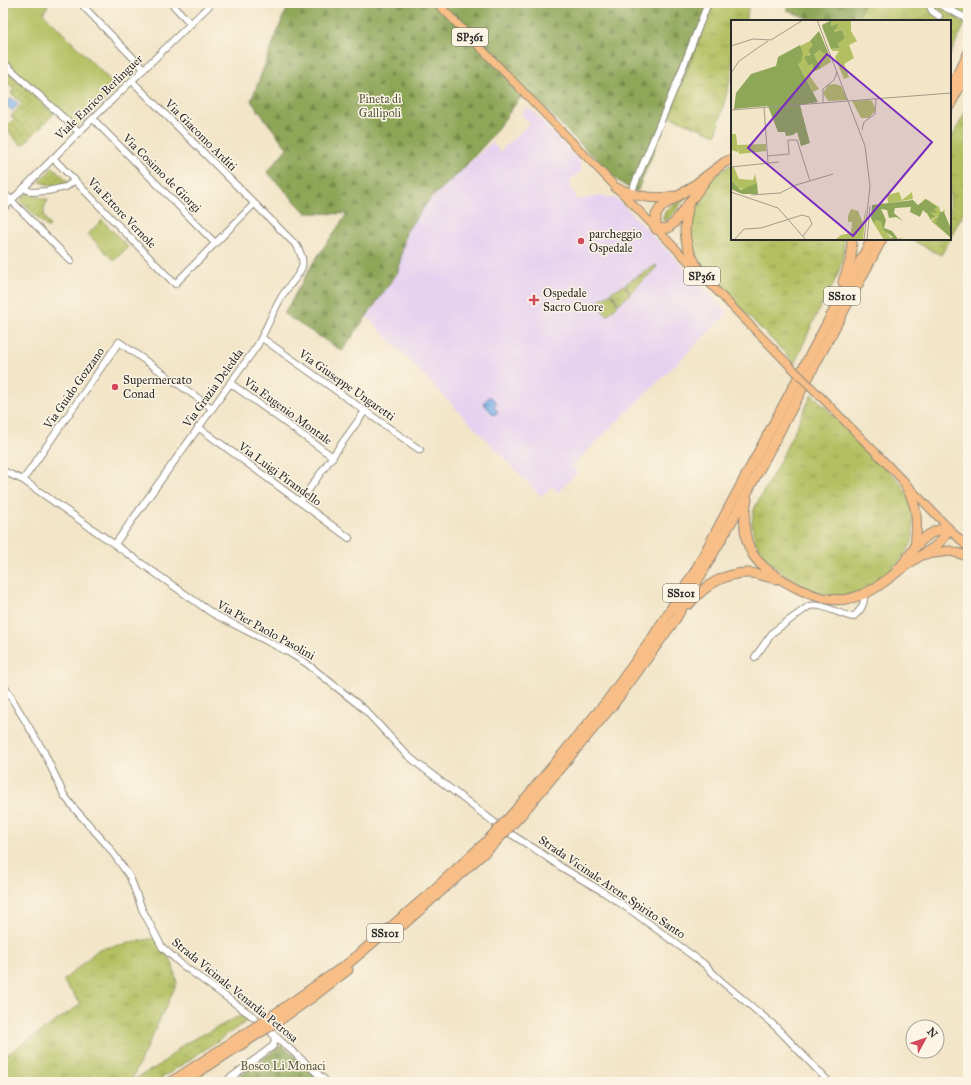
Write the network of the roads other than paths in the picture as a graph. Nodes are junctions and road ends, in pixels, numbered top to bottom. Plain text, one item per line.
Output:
1 (171, 3) edge
2 (212, 3) edge
3 (437, 3) edge
4 (708, 3) edge
5 (928, 3) edge
6 (936, 3) edge
7 (84, 7) dead end
8 (939, 16) dead end
9 (968, 19) edge
10 (191, 24) junction
11 (968, 54) edge
12 (3, 62) edge
13 (965, 68) edge
14 (144, 69) junction
15 (132, 80) junction
16 (951, 82) edge
17 (951, 87) edge
18 (951, 103) edge
19 (93, 119) junction
20 (79, 132) junction
21 (53, 158) junction
22 (731, 159) edge
23 (711, 173) junction
24 (75, 180) junction
25 (24, 188) junction
26 (616, 188) junction
27 (3, 192) edge
28 (631, 193) junction
29 (695, 194) junction
30 (678, 195) junction
31 (11, 200) junction
32 (254, 204) junction
33 (3, 208) edge
34 (656, 229) junction
35 (852, 240) edge
36 (871, 240) edge
37 (881, 240) edge
38 (215, 243) junction
39 (71, 261) dead end
40 (704, 278) junction
41 (262, 338) junction
42 (812, 352) junction
43 (230, 383) junction
44 (212, 408) junction
45 (365, 411) junction
46 (198, 427) junction
47 (420, 450) dead end
48 (333, 457) junction
49 (3, 471) edge
50 (23, 480) junction
51 (903, 481) junction
52 (749, 490) junction
53 (300, 502) junction
54 (948, 528) junction
55 (349, 538) dead end
56 (115, 544) junction
57 (915, 547) junction
58 (968, 548) edge
59 (924, 554) junction
60 (968, 556) edge
61 (898, 570) junction
62 (778, 579) junction
63 (864, 595) junction
64 (675, 620) junction
65 (754, 657) dead end
66 (3, 684) edge
67 (518, 813) junction
68 (503, 829) joint
69 (272, 1033) junction
70 (251, 1034) junction
71 (171, 1082) edge
72 (183, 1082) edge
73 (225, 1082) edge
74 (327, 1082) edge
75 (829, 1082) edge

1 - 10 street
2 - 10 street, Viale Enrico Berlinguer
3 - 26 main road, SP361
4 - 28 street
5 - 8 street
6 - 9 street
7 - 14 street
10 - 14 street, Viale Enrico Berlinguer
11 - 13 highway
12 - 20 street
13 - 16 highway
13 - 17 highway
13 - 18 highway
14 - 15 street, Viale Enrico Berlinguer
15 - 19 street, Viale Enrico Berlinguer
15 - 32 street, Via Giacomo Arditi
19 - 20 street, Viale Enrico Berlinguer
19 - 38 street, Via Cosimo de Giorgi
20 - 21 street, Viale Enrico Berlinguer
21 - 24 street, Via Ettore Vernole
21 - 25 street, Viale Enrico Berlinguer
22 - 23 highway
23 - 29 highway
23 - 30 highway
24 - 25 street
24 - 38 street, Via Ettore Vernole
25 - 31 street, Viale Enrico Berlinguer
26 - 28 highway
26 - 34 main road, SP361
27 - 31 street
28 - 30 highway
29 - 34 highway
29 - 40 highway
30 - 34 highway
31 - 33 street, Viale Enrico Berlinguer
31 - 39 street
32 - 38 street
32 - 41 street, Via Grazia Deledda
34 - 40 main road, SP361
35 - 42 highway
36 - 42 highway, SS101
37 - 52 highway, SS101
40 - 51 main road, SP361, bridge
41 - 43 street, Via Grazia Deledda
41 - 45 street, Via Giuseppe Ungaretti
42 - 67 highway, SS101
43 - 44 street, Via Grazia Deledda
43 - 48 street, Via Eugenio Montale
44 - 46 street, Via Grazia Deledda
44 - 50 street, Via Guido Gozzano
45 - 47 street, Via Giuseppe Ungaretti
45 - 48 street
46 - 53 street, Via Luigi Pirandello
46 - 56 street, Via Grazia Deledda
48 - 53 street
49 - 50 street, Via Pier Paolo Pasolini
50 - 56 street, Via Pier Paolo Pasolini
51 - 54 main road, SP361
51 - 57 highway
52 - 62 highway
52 - 64 highway, SS101
53 - 55 street, Via Luigi Pirandello
54 - 57 highway
54 - 58 main road, SP361
54 - 59 highway
56 - 68 street, Via Pier Paolo Pasolini
57 - 61 highway
59 - 60 highway
59 - 61 highway
61 - 63 highway
62 - 63 highway
62 - 64 highway
63 - 65 street
64 - 67 highway, SS101
66 - 69 street, Strada Vicinale Venardia Petrosa
67 - 70 highway, SS101, bridge
68 - 75 street, Strada Vicinale Arene Spirito Santo
69 - 73 street
69 - 74 street, Strada Vicinale Venardia Petrosa
70 - 71 highway, SS101
70 - 72 highway, SS101

